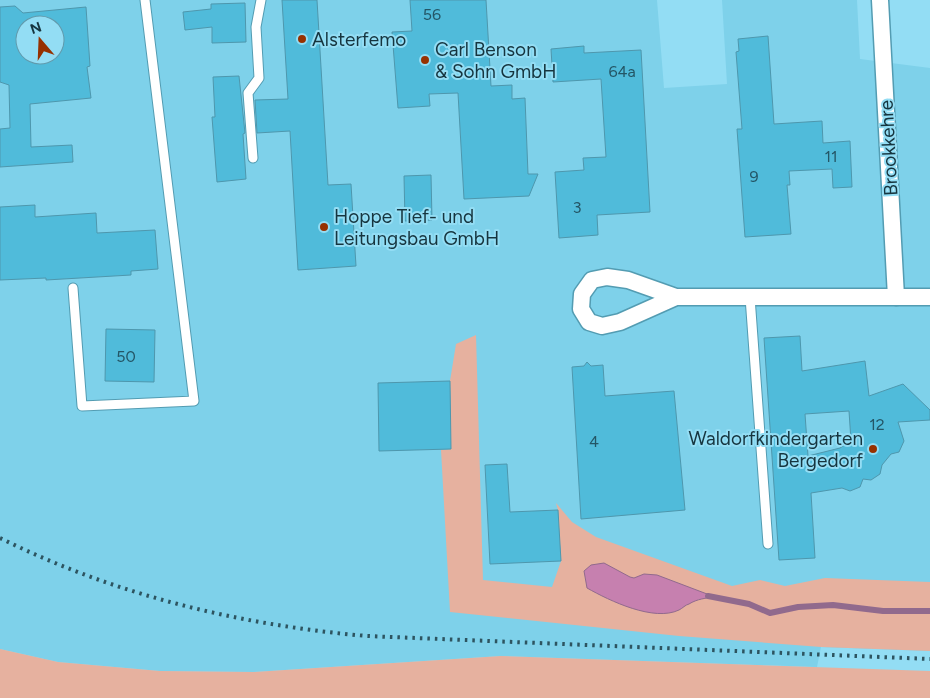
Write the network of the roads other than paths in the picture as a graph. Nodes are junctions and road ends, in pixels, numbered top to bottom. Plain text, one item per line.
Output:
1 (145, 0) edge
2 (261, 0) edge
3 (880, 0) edge
4 (253, 158) dead end
5 (73, 288) dead end
6 (676, 297) junction
7 (750, 297) junction
8 (896, 297) junction
9 (930, 297) edge
10 (768, 544) dead end

1 - 5 lane
2 - 4 lane
3 - 8 street, Brookkehre
6 - 6 street
6 - 7 street
7 - 8 street
7 - 10 lane
8 - 9 street

